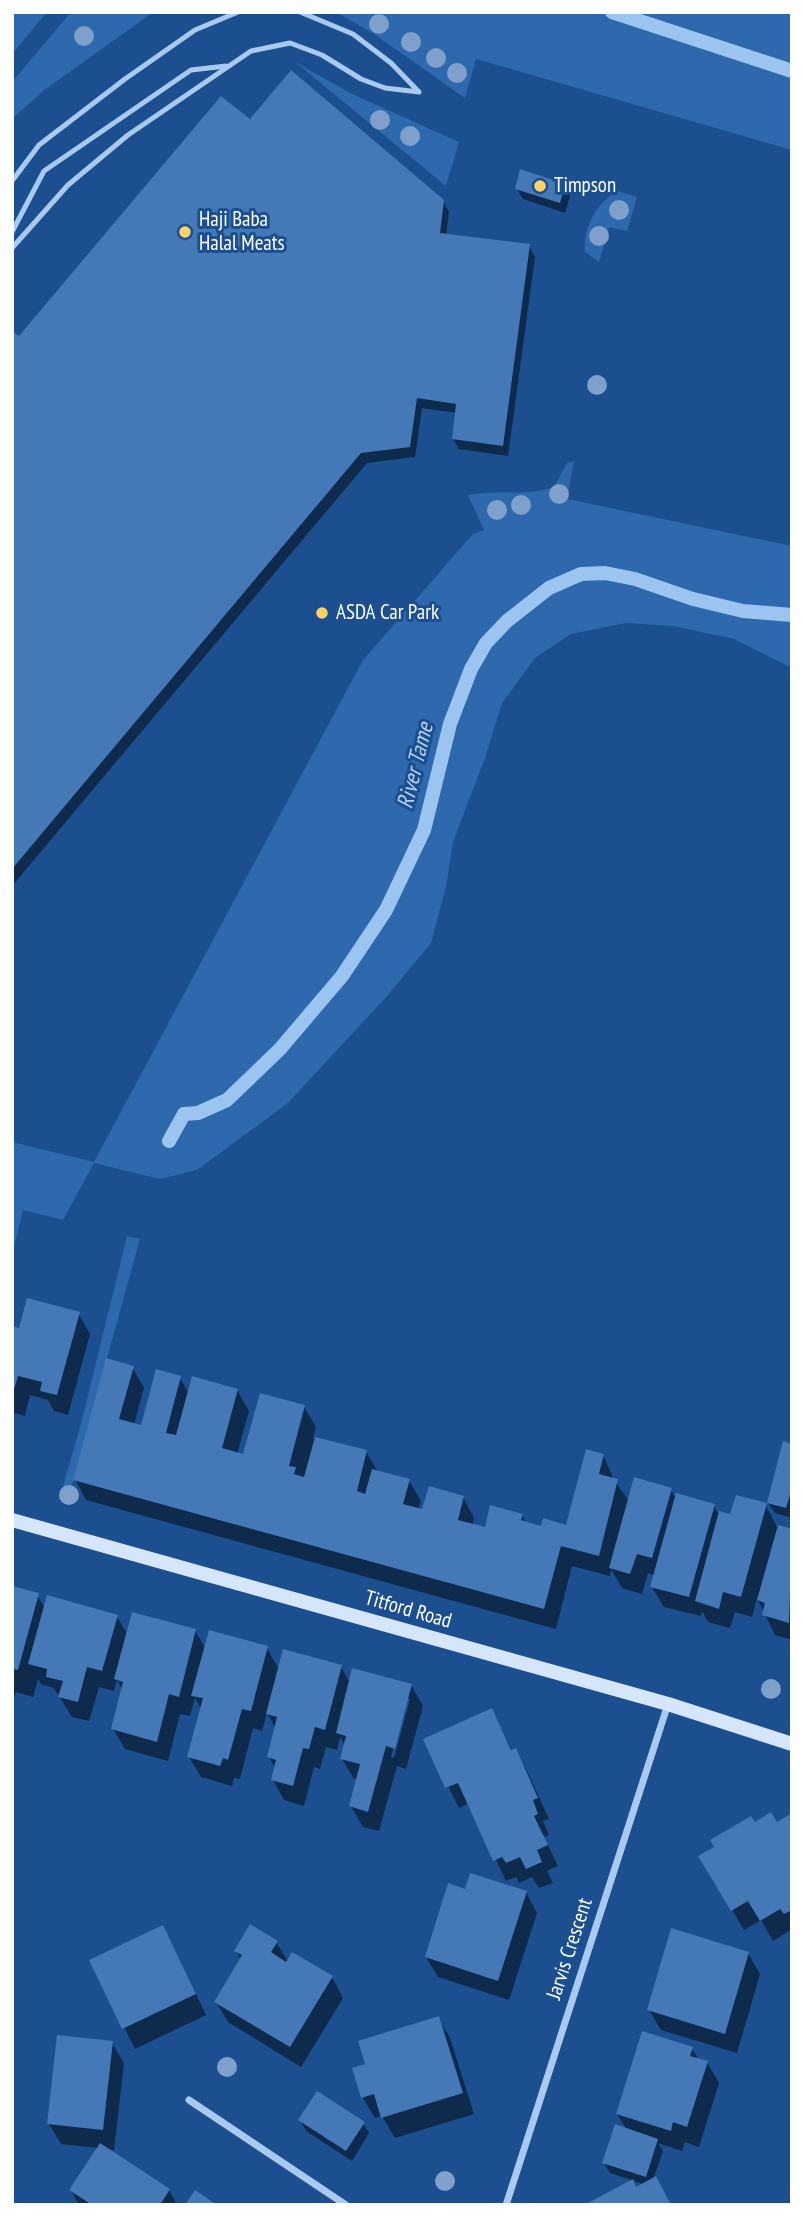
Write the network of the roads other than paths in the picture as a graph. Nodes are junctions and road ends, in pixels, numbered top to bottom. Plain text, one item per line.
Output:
1 (238, 12) edge
2 (300, 12) edge
3 (229, 65) junction
4 (12, 181) edge
5 (12, 232) edge
6 (12, 248) edge
7 (12, 1520) edge
8 (668, 1704) junction
9 (792, 1744) edge
10 (189, 2100) dead end
11 (346, 2205) edge
12 (506, 2205) edge

1 - 4 lane
2 - 3 lane
3 - 5 lane
3 - 6 lane
7 - 8 street, Titford Road
8 - 9 street, Titford Road
8 - 12 street, Jarvis Crescent
10 - 11 street

